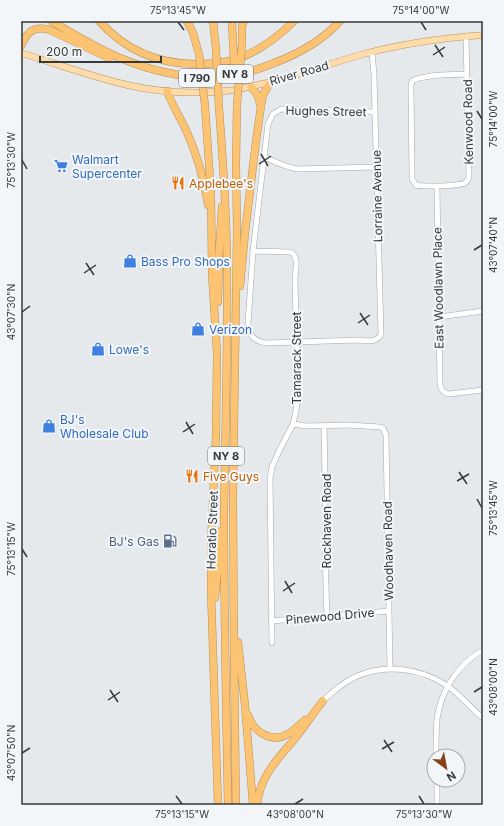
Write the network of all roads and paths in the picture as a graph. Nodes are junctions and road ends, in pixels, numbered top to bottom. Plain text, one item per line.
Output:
1 (51, 21) edge
2 (99, 21) edge
3 (187, 21) edge
4 (213, 21) edge
5 (232, 21) edge
6 (244, 21) edge
7 (294, 21) edge
8 (340, 21) edge
9 (483, 35) edge
10 (466, 36) junction
11 (21, 46) edge
12 (372, 52) junction
13 (21, 53) edge
14 (466, 74) junction
15 (196, 78) junction
16 (273, 81) junction
17 (251, 86) junction
18 (167, 91) junction
19 (237, 105) junction
20 (261, 106) junction
21 (375, 112) junction
22 (264, 157) junction
23 (377, 168) junction
24 (224, 182) junction
25 (437, 186) junction
26 (212, 224) junction
27 (253, 251) junction
28 (483, 311) edge
29 (439, 317) junction
30 (236, 328) junction
31 (216, 333) junction
32 (378, 338) joint
33 (297, 342) junction
34 (483, 390) edge
35 (293, 424) junction
36 (324, 426) junction
37 (224, 515) junction
38 (234, 605) junction
39 (389, 611) junction
40 (327, 615) junction
41 (271, 621) junction
42 (212, 638) junction
43 (272, 643) dead end
44 (483, 650) edge
45 (390, 669) junction
46 (448, 686) junction
47 (323, 701) junction
48 (245, 705) junction
49 (483, 718) edge
50 (436, 748) edge
51 (437, 788) edge
52 (218, 805) edge
53 (228, 805) edge
54 (236, 805) edge
55 (253, 805) edge
56 (257, 805) edge
57 (437, 805) edge

1 - 15 highway, I 790
2 - 7 highway
3 - 26 highway, bridge
4 - 24 highway, NY 8, bridge
5 - 19 highway, NY 8, bridge
6 - 19 highway, bridge
8 - 15 highway, I 790
9 - 10 main road, River Road
10 - 12 main road, River Road
10 - 14 street, Kenwood Road
11 - 15 highway
12 - 16 main road, River Road
12 - 21 street, Lorraine Avenue
13 - 18 main road, River Road
14 - 25 street, Kenwood Road
14 - 25 street
16 - 17 main road, River Road
16 - 20 highway
17 - 18 main road, River Road
17 - 20 highway
18 - 26 highway
19 - 30 highway, NY 8
20 - 30 highway
21 - 22 street, Hughes Street
21 - 23 street, Lorraine Avenue
22 - 23 street
22 - 27 street, Hughes Street
23 - 32 street, Lorraine Avenue
24 - 31 highway
24 - 37 highway, NY 8
25 - 29 street, East Woodlawn Place
26 - 31 highway, Horatio Street
27 - 33 street, Tamarack Street
27 - 33 street, Hughes Street
28 - 29 street
29 - 34 street, East Woodlawn Place
30 - 38 highway, NY 8
31 - 42 highway, Horatio Street
32 - 33 street, Hughes Street
33 - 35 street, Tamarack Street
35 - 36 street
35 - 41 street, Tamarack Street
36 - 39 street, Woodhaven Road
36 - 40 street, Rockhaven Road
37 - 42 highway
37 - 53 highway, NY 8
38 - 48 highway
38 - 54 highway, NY 8
39 - 40 street, Pinewood Drive
39 - 45 street, Woodhaven Road
40 - 41 street, Pinewood Drive
41 - 43 street, Tamarack Street
42 - 52 highway, Horatio Street
44 - 46 street
45 - 46 street
45 - 47 street
46 - 49 street
46 - 50 street
47 - 48 highway
47 - 56 highway
48 - 55 highway
51 - 57 street

